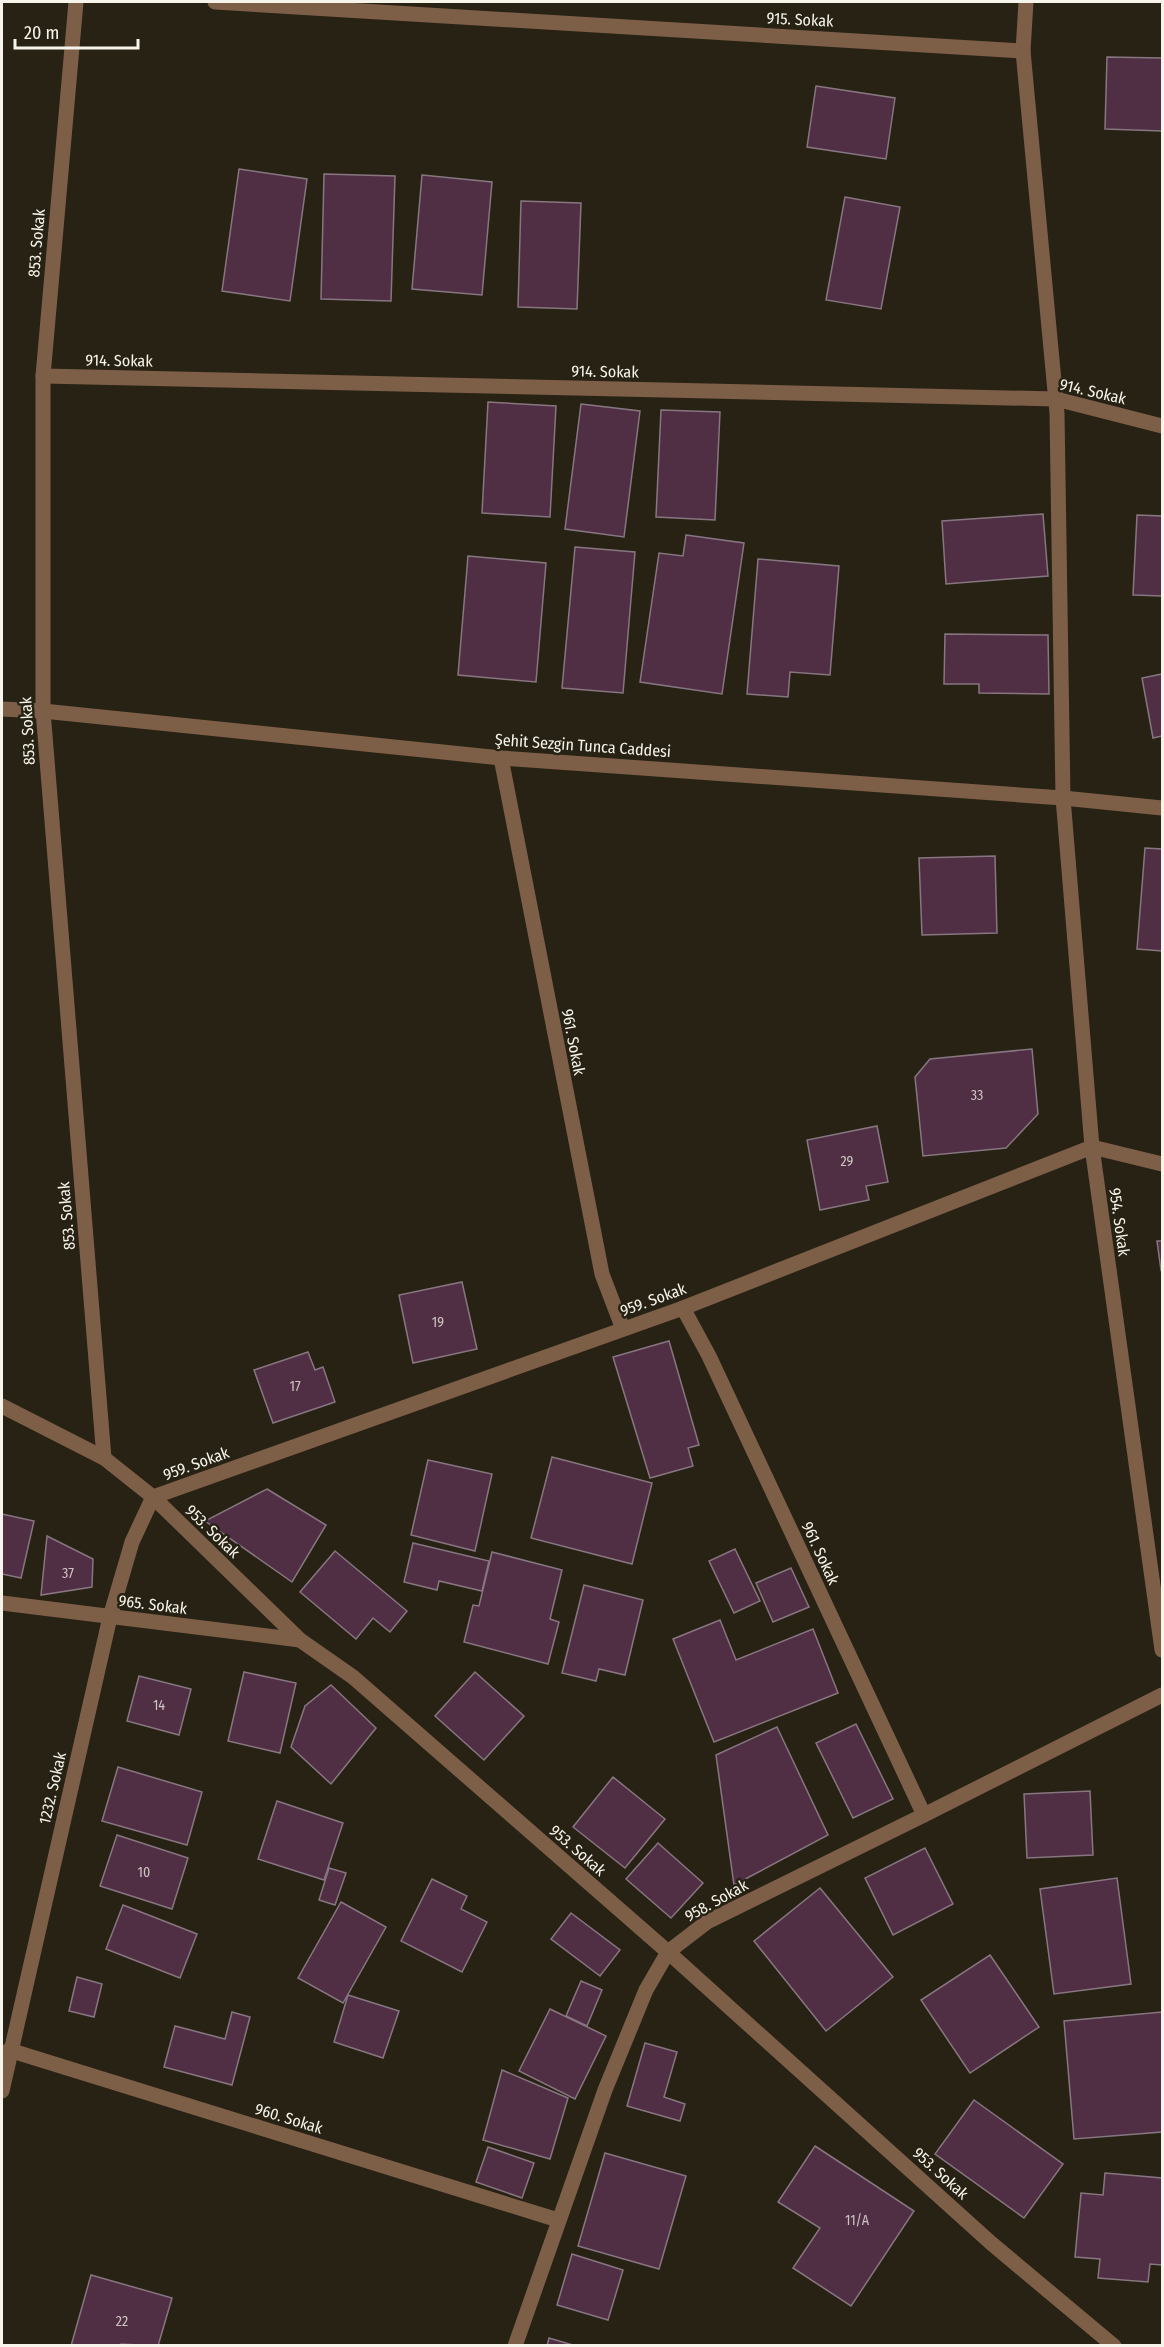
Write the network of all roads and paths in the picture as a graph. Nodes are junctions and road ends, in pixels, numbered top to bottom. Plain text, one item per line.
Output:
1 (76, 2) edge
2 (215, 2) edge
3 (1026, 2) edge
4 (1023, 51) junction
5 (43, 376) junction
6 (1056, 399) junction
7 (1162, 426) edge
8 (2, 709) edge
9 (43, 711) junction
10 (501, 758) junction
11 (1063, 798) junction
12 (1162, 808) edge
13 (1092, 1147) junction
14 (1162, 1164) edge
15 (683, 1308) junction
16 (623, 1329) junction
17 (2, 1407) edge
18 (104, 1458) junction
19 (153, 1497) junction
20 (2, 1603) edge
21 (110, 1617) junction
22 (300, 1640) junction
23 (1162, 1650) edge
24 (1162, 1695) edge
25 (924, 1815) junction
26 (668, 1952) junction
27 (9, 2050) junction
28 (2, 2091) edge
29 (558, 2220) junction
30 (515, 2346) edge
31 (1114, 2346) edge

1 - 5 street, 853. Sokak
2 - 4 street, 915. Sokak
3 - 4 street, 954. Sokak
4 - 6 street, 954. Sokak
5 - 6 street, 914. Sokak
5 - 9 street, 853. Sokak
6 - 7 street, 914. Sokak
6 - 11 street, 954. Sokak
8 - 9 street, Şehit Sezgin Tunca Caddesi
9 - 10 street, Şehit Sezgin Tunca Caddesi
9 - 18 street, 853. Sokak
10 - 11 street, Şehit Sezgin Tunca Caddesi
10 - 16 street, 961. Sokak
11 - 12 street, Şehit Sezgin Tunca Caddesi
11 - 13 street, 954. Sokak
13 - 14 street
13 - 15 street, 959. Sokak
13 - 23 street, 954. Sokak
15 - 16 street, 959. Sokak
15 - 25 street, 961. Sokak
16 - 19 street, 959. Sokak
17 - 18 street, 953. Sokak
18 - 19 street, 953. Sokak
19 - 21 street, 1232. Sokak
19 - 22 street, 953. Sokak
20 - 21 street, 965. Sokak
21 - 22 street, 965. Sokak
21 - 27 street, 1232. Sokak
22 - 26 street, 953. Sokak
24 - 25 street, 958. Sokak
25 - 26 street, 958. Sokak
26 - 29 street, 958. Sokak
26 - 31 street, 953. Sokak
27 - 28 street, 1232. Sokak
27 - 29 street, 960. Sokak
29 - 30 street, 958. Sokak

